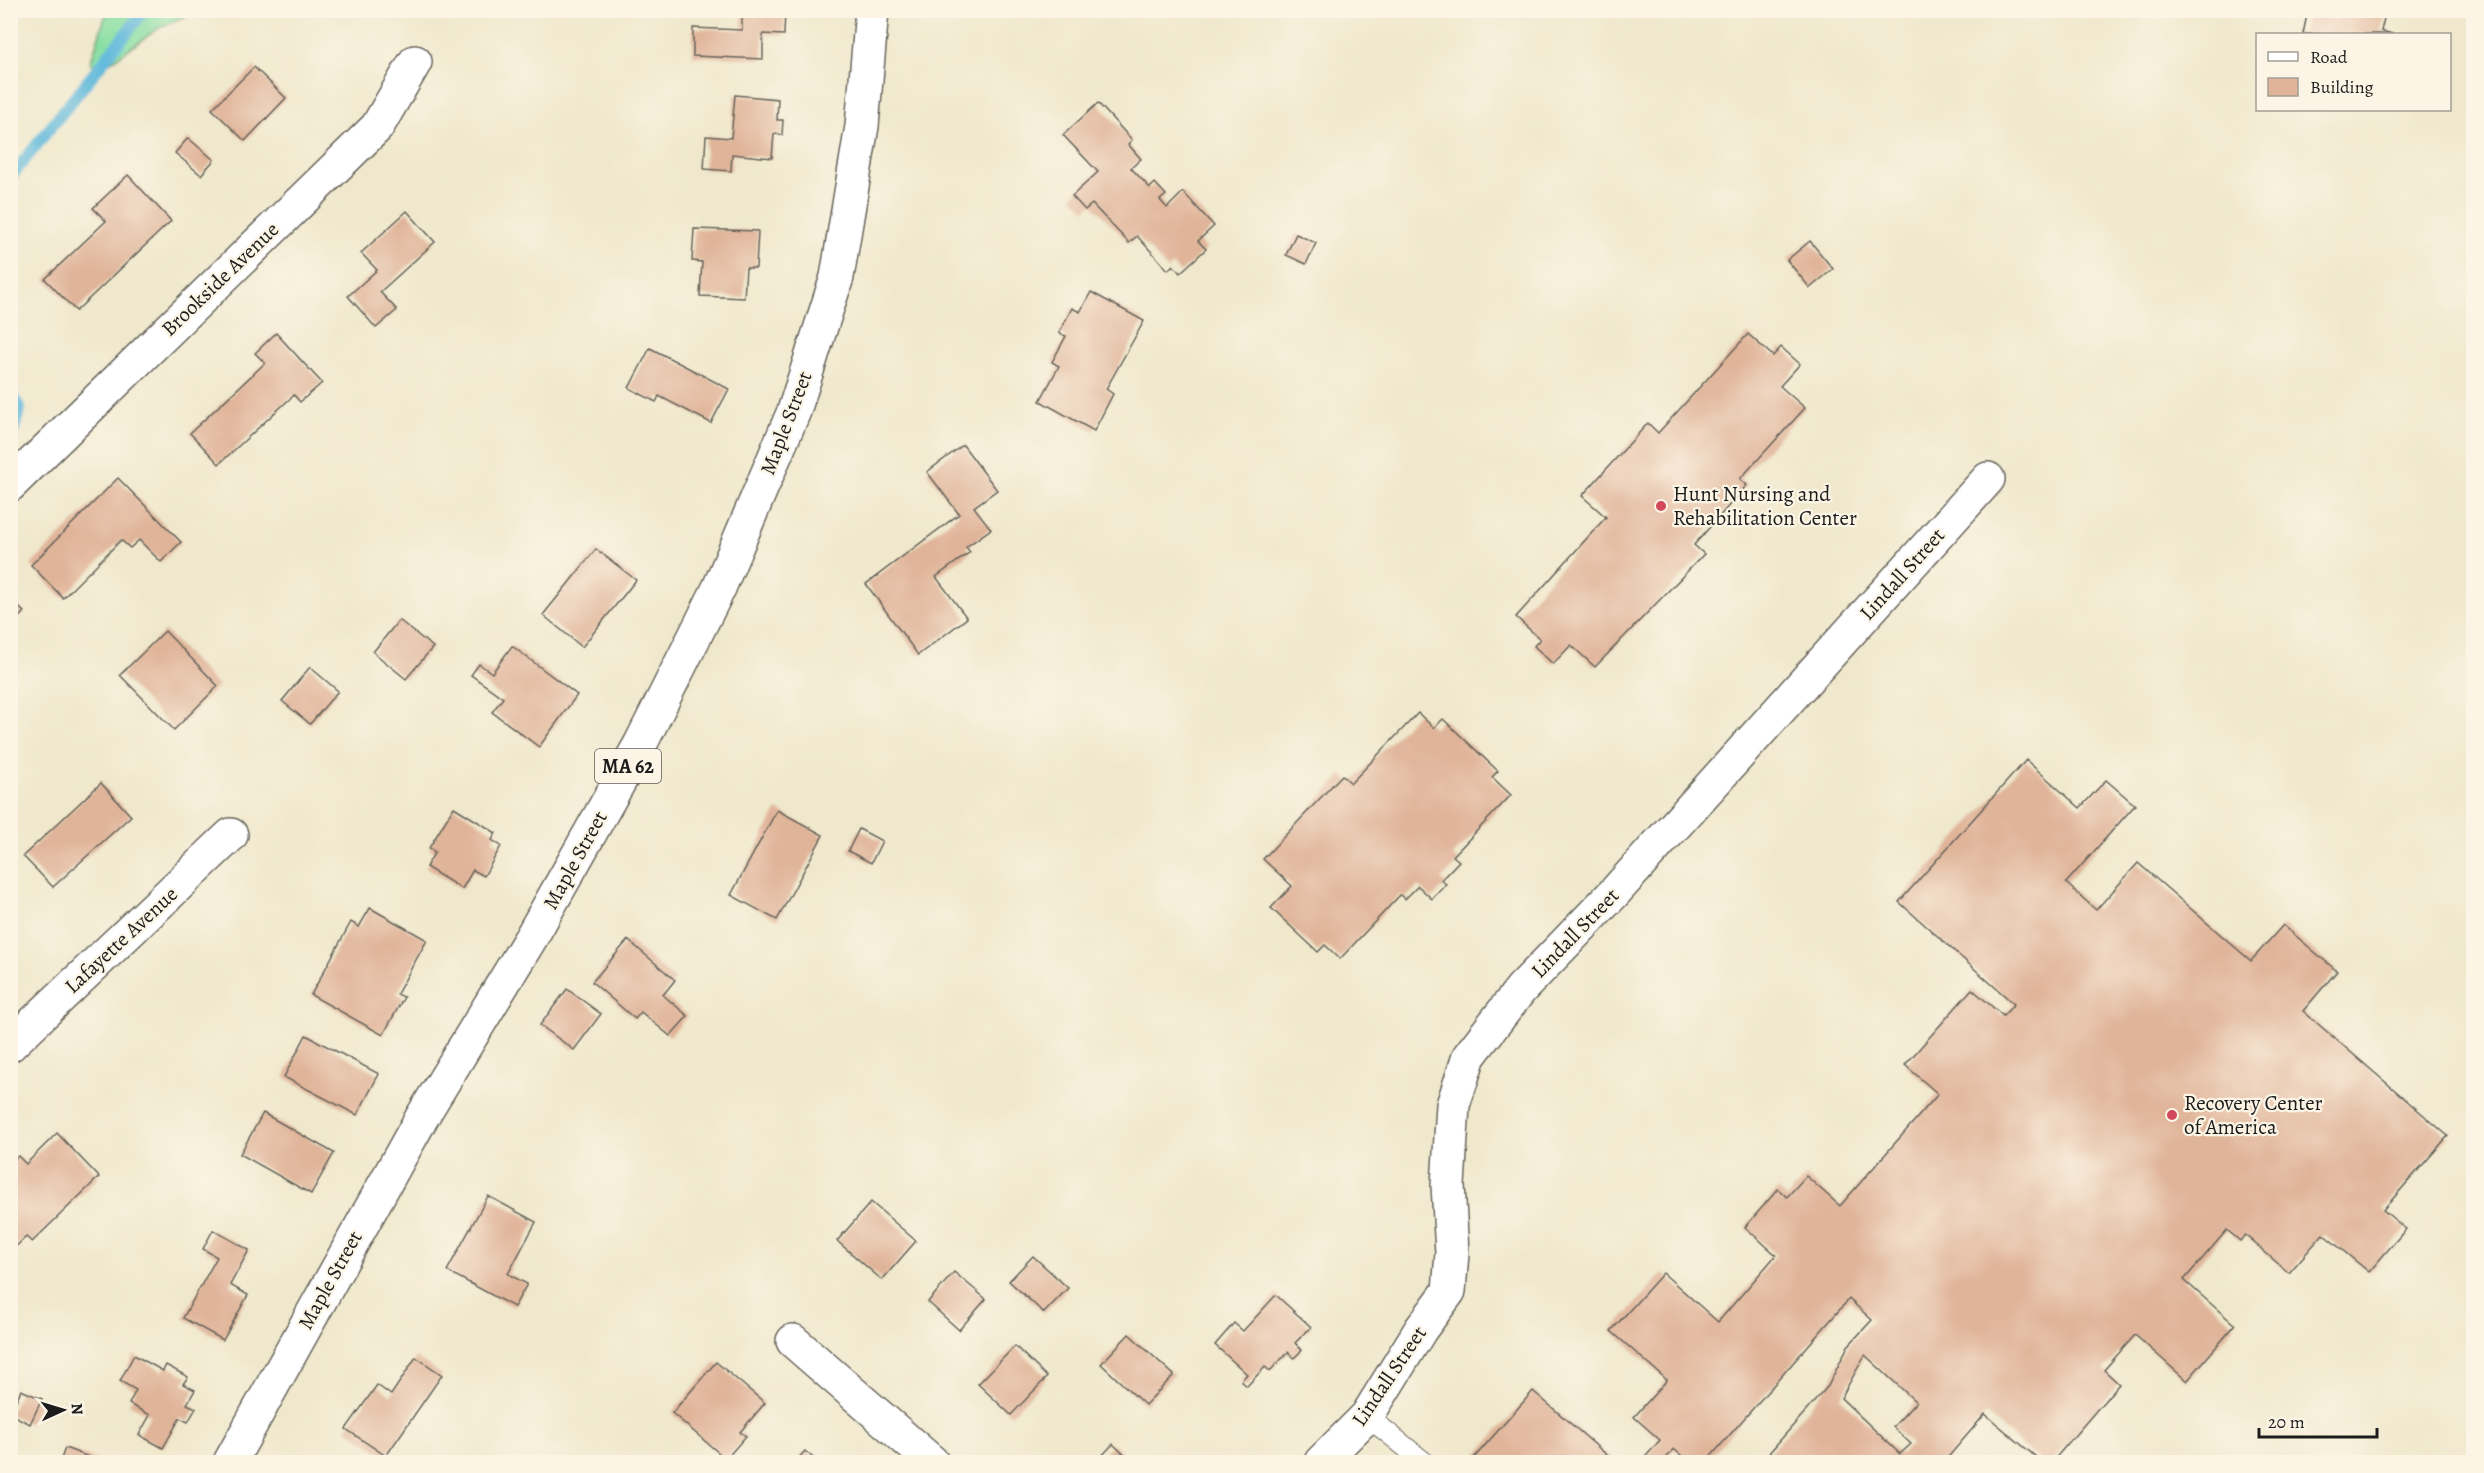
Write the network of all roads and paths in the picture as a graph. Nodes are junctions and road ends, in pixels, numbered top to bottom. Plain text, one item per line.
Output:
1 (873, 10) edge
2 (415, 62) dead end
3 (1988, 479) dead end
4 (10, 485) edge
5 (231, 835) dead end
6 (10, 1045) edge
7 (793, 1341) dead end
8 (1367, 1416) junction
9 (230, 1462) edge
10 (932, 1462) edge
11 (1321, 1462) edge
12 (1424, 1462) edge

1 - 9 street, Maple Street / MA 62
2 - 4 street, Brookside Avenue
3 - 8 street, Lindall Street
5 - 6 street, Lafayette Avenue
7 - 10 street
8 - 11 street, Lindall Street
8 - 12 lane

